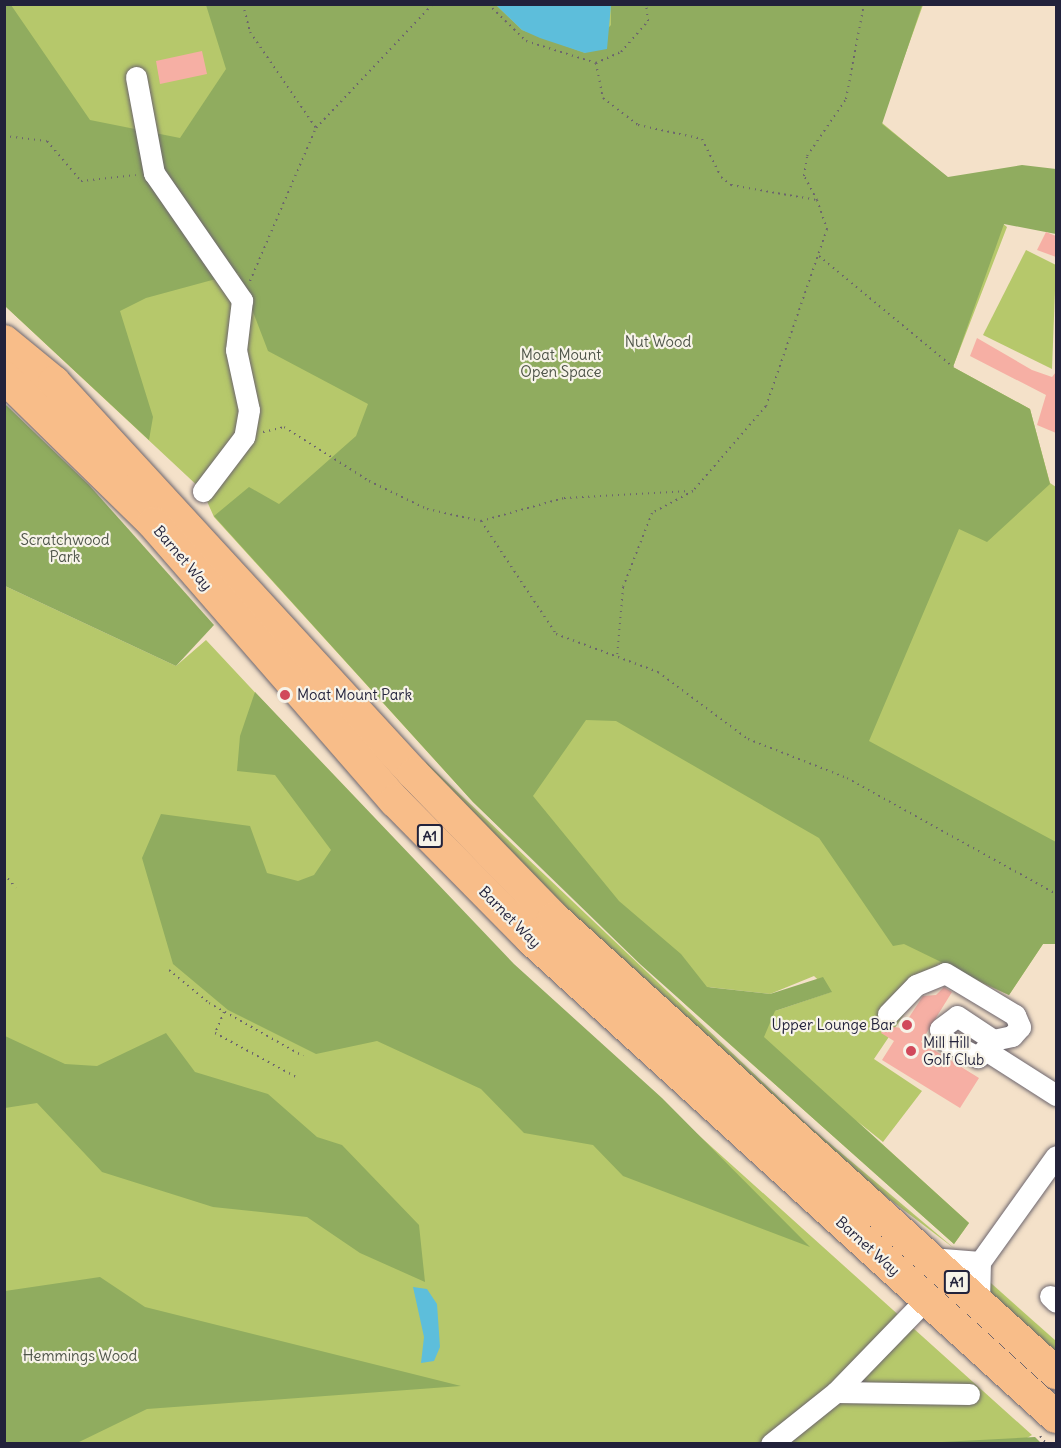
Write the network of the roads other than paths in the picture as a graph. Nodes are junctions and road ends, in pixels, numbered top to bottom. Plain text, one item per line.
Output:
1 (136, 78) dead end
2 (4, 341) edge
3 (4, 376) edge
4 (203, 491) dead end
5 (888, 1014) dead end
6 (1056, 1095) edge
7 (1056, 1156) edge
8 (930, 1257) junction
9 (980, 1262) junction
10 (926, 1299) junction
11 (979, 1302) junction
12 (1056, 1373) edge
13 (836, 1392) junction
14 (969, 1394) dead end
15 (1048, 1427) edge
16 (771, 1443) edge

1 - 4 lane
2 - 8 highway, Barnet Way / A1
3 - 10 highway, Barnet Way / A1
5 - 6 lane
7 - 9 lane
8 - 9 lane
8 - 11 highway, Barnet Way / A1
9 - 11 lane
10 - 13 lane
10 - 15 highway, Barnet Way / A1
11 - 12 highway, Barnet Way / A1
13 - 14 lane
13 - 16 lane

